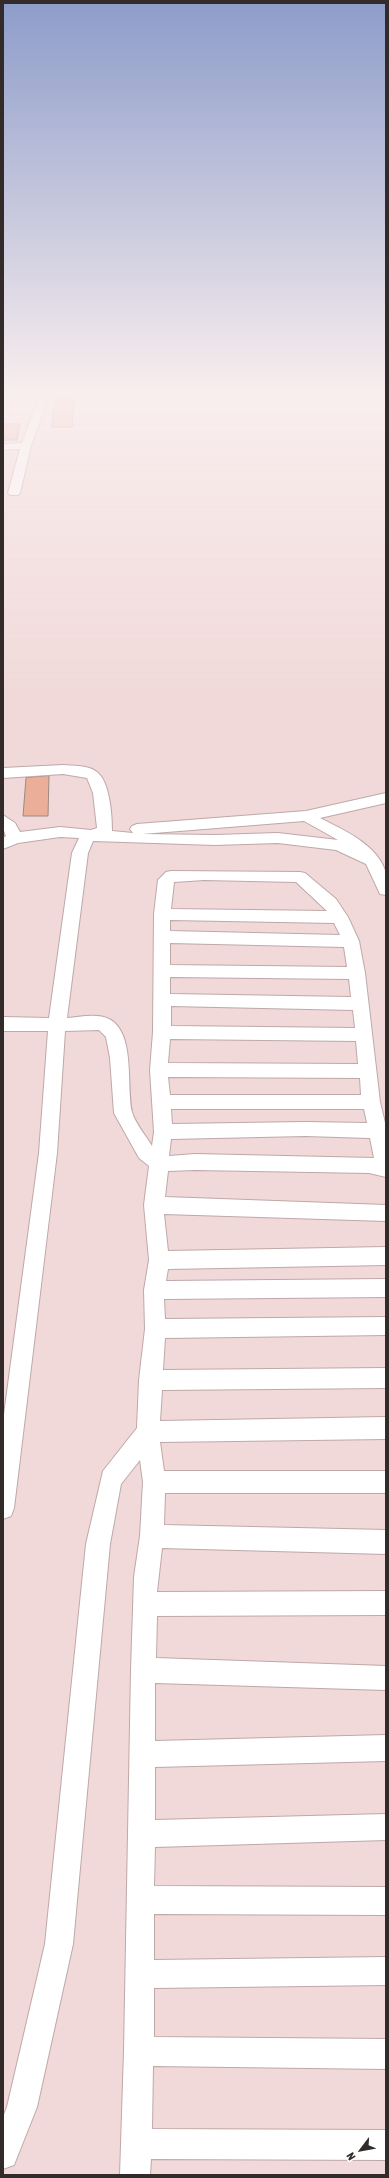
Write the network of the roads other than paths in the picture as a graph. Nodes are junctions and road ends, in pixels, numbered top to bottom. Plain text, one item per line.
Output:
1 (3, 773) edge
2 (386, 798) edge
3 (306, 816) junction
4 (3, 820) edge
5 (98, 833) junction
6 (9, 841) edge
7 (372, 861) junction
8 (386, 890) edge
9 (162, 914) junction
10 (340, 917) junction
11 (162, 937) junction
12 (350, 941) junction
13 (162, 971) junction
14 (357, 973) junction
15 (162, 1000) junction
16 (361, 1004) junction
17 (3, 1024) edge
18 (56, 1025) junction
19 (162, 1032) junction
20 (364, 1035) junction
21 (159, 1070) junction
22 (368, 1071) junction
23 (160, 1102) junction
24 (371, 1102) junction
25 (378, 1131) junction
26 (163, 1132) junction
27 (160, 1164) junction
28 (386, 1168) edge
29 (154, 1206) junction
30 (386, 1213) edge
31 (386, 1256) edge
32 (159, 1260) junction
33 (386, 1288) edge
34 (154, 1290) junction
35 (386, 1326) edge
36 (155, 1330) junction
37 (386, 1378) edge
38 (150, 1380) junction
39 (386, 1428) edge
40 (8, 1430) edge
41 (148, 1432) junction
42 (154, 1482) junction
43 (386, 1482) edge
44 (3, 1508) edge
45 (152, 1536) junction
46 (386, 1542) edge
47 (386, 1603) edge
48 (146, 1604) junction
49 (143, 1670) junction
50 (386, 1678) edge
51 (386, 1748) edge
52 (142, 1754) junction
53 (386, 1827) edge
54 (140, 1834) junction
55 (140, 1900) junction
56 (386, 1901) edge
57 (386, 1971) edge
58 (140, 1974) junction
59 (139, 2051) junction
60 (386, 2054) edge
61 (137, 2144) junction
62 (386, 2145) edge
63 (3, 2154) edge
64 (135, 2175) edge

1 - 5 lane
2 - 3 lane
3 - 5 lane
3 - 7 lane
4 - 6 lane
5 - 6 lane
5 - 7 lane
5 - 18 lane
7 - 8 lane
9 - 10 lane
9 - 10 lane
9 - 11 lane
10 - 12 lane
11 - 12 lane
11 - 13 lane
12 - 14 lane
13 - 14 lane
13 - 15 lane
14 - 16 lane
15 - 16 lane
15 - 19 lane
16 - 20 lane
17 - 18 lane
18 - 27 lane
18 - 40 lane
19 - 20 lane
19 - 21 lane
20 - 22 lane
21 - 22 lane
21 - 23 lane
22 - 24 lane
23 - 24 lane
23 - 26 lane
24 - 25 lane
25 - 26 lane
25 - 28 lane
26 - 27 lane
27 - 28 lane
27 - 29 lane
29 - 30 lane
29 - 32 lane
31 - 32 lane
32 - 34 lane
33 - 34 lane
34 - 36 lane
35 - 36 lane
36 - 38 lane
37 - 38 lane
38 - 41 lane
39 - 41 lane
40 - 44 lane
41 - 42 lane
41 - 63 lane
42 - 43 lane
42 - 45 lane
45 - 46 lane
45 - 48 lane
47 - 48 lane
48 - 49 lane
49 - 50 lane
49 - 52 lane
51 - 52 lane
52 - 54 lane
53 - 54 lane
54 - 55 lane
55 - 56 lane
55 - 58 lane
57 - 58 lane
58 - 59 lane
59 - 60 lane
59 - 61 lane
61 - 62 lane
61 - 64 lane

